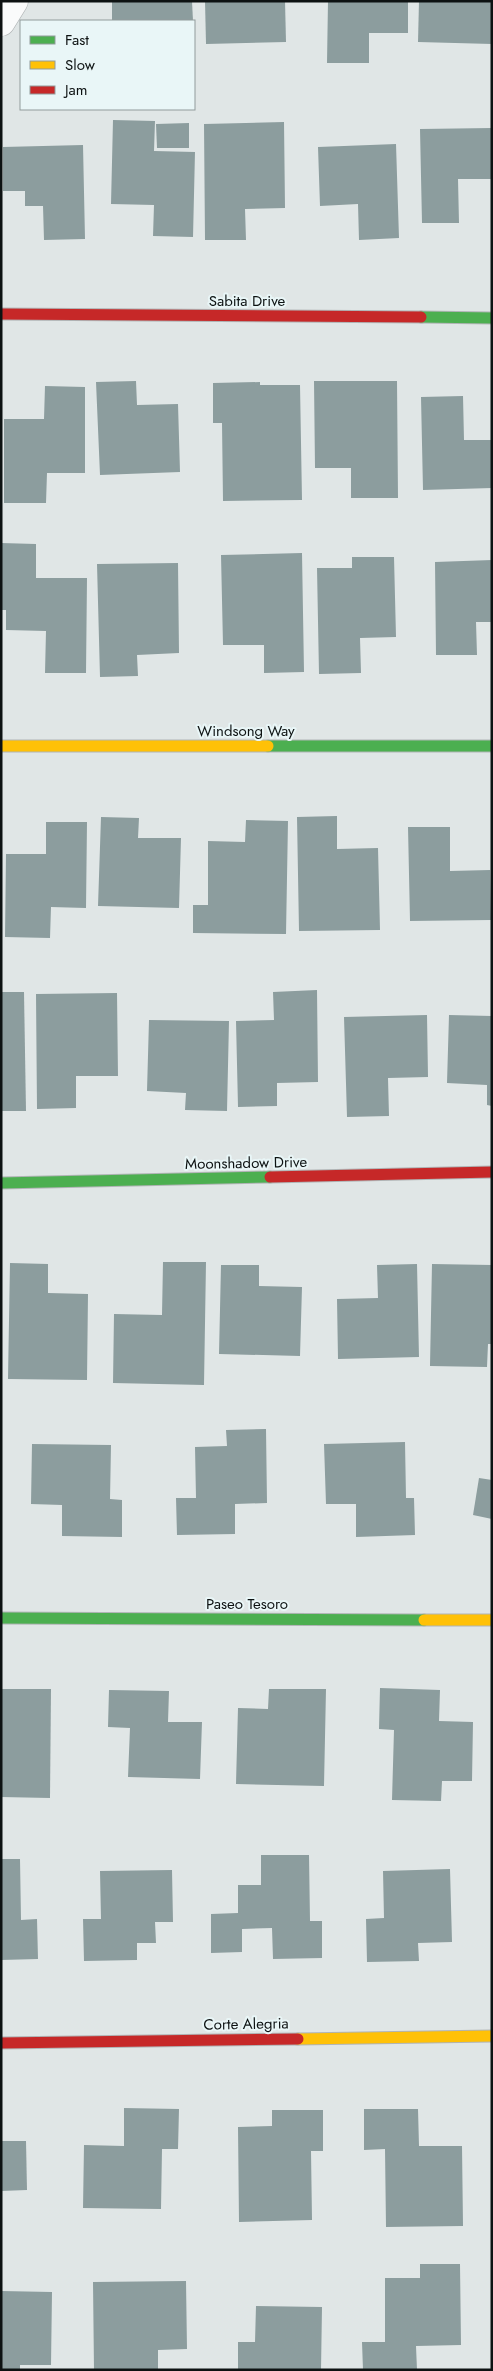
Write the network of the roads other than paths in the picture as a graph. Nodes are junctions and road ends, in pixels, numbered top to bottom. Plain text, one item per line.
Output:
1 (14, 1) edge
2 (1, 22) edge
3 (1, 314) edge
4 (492, 318) edge
5 (1, 746) edge
6 (492, 746) edge
7 (492, 1172) edge
8 (1, 1183) edge
9 (1, 1618) edge
10 (492, 1620) edge
11 (492, 2036) edge
12 (1, 2043) edge

1 - 2 street
3 - 4 street, Sabita Drive
5 - 6 street, Windsong Way
7 - 8 street, Moonshadow Drive
9 - 10 street, Paseo Tesoro
11 - 12 street, Corte Alegria

